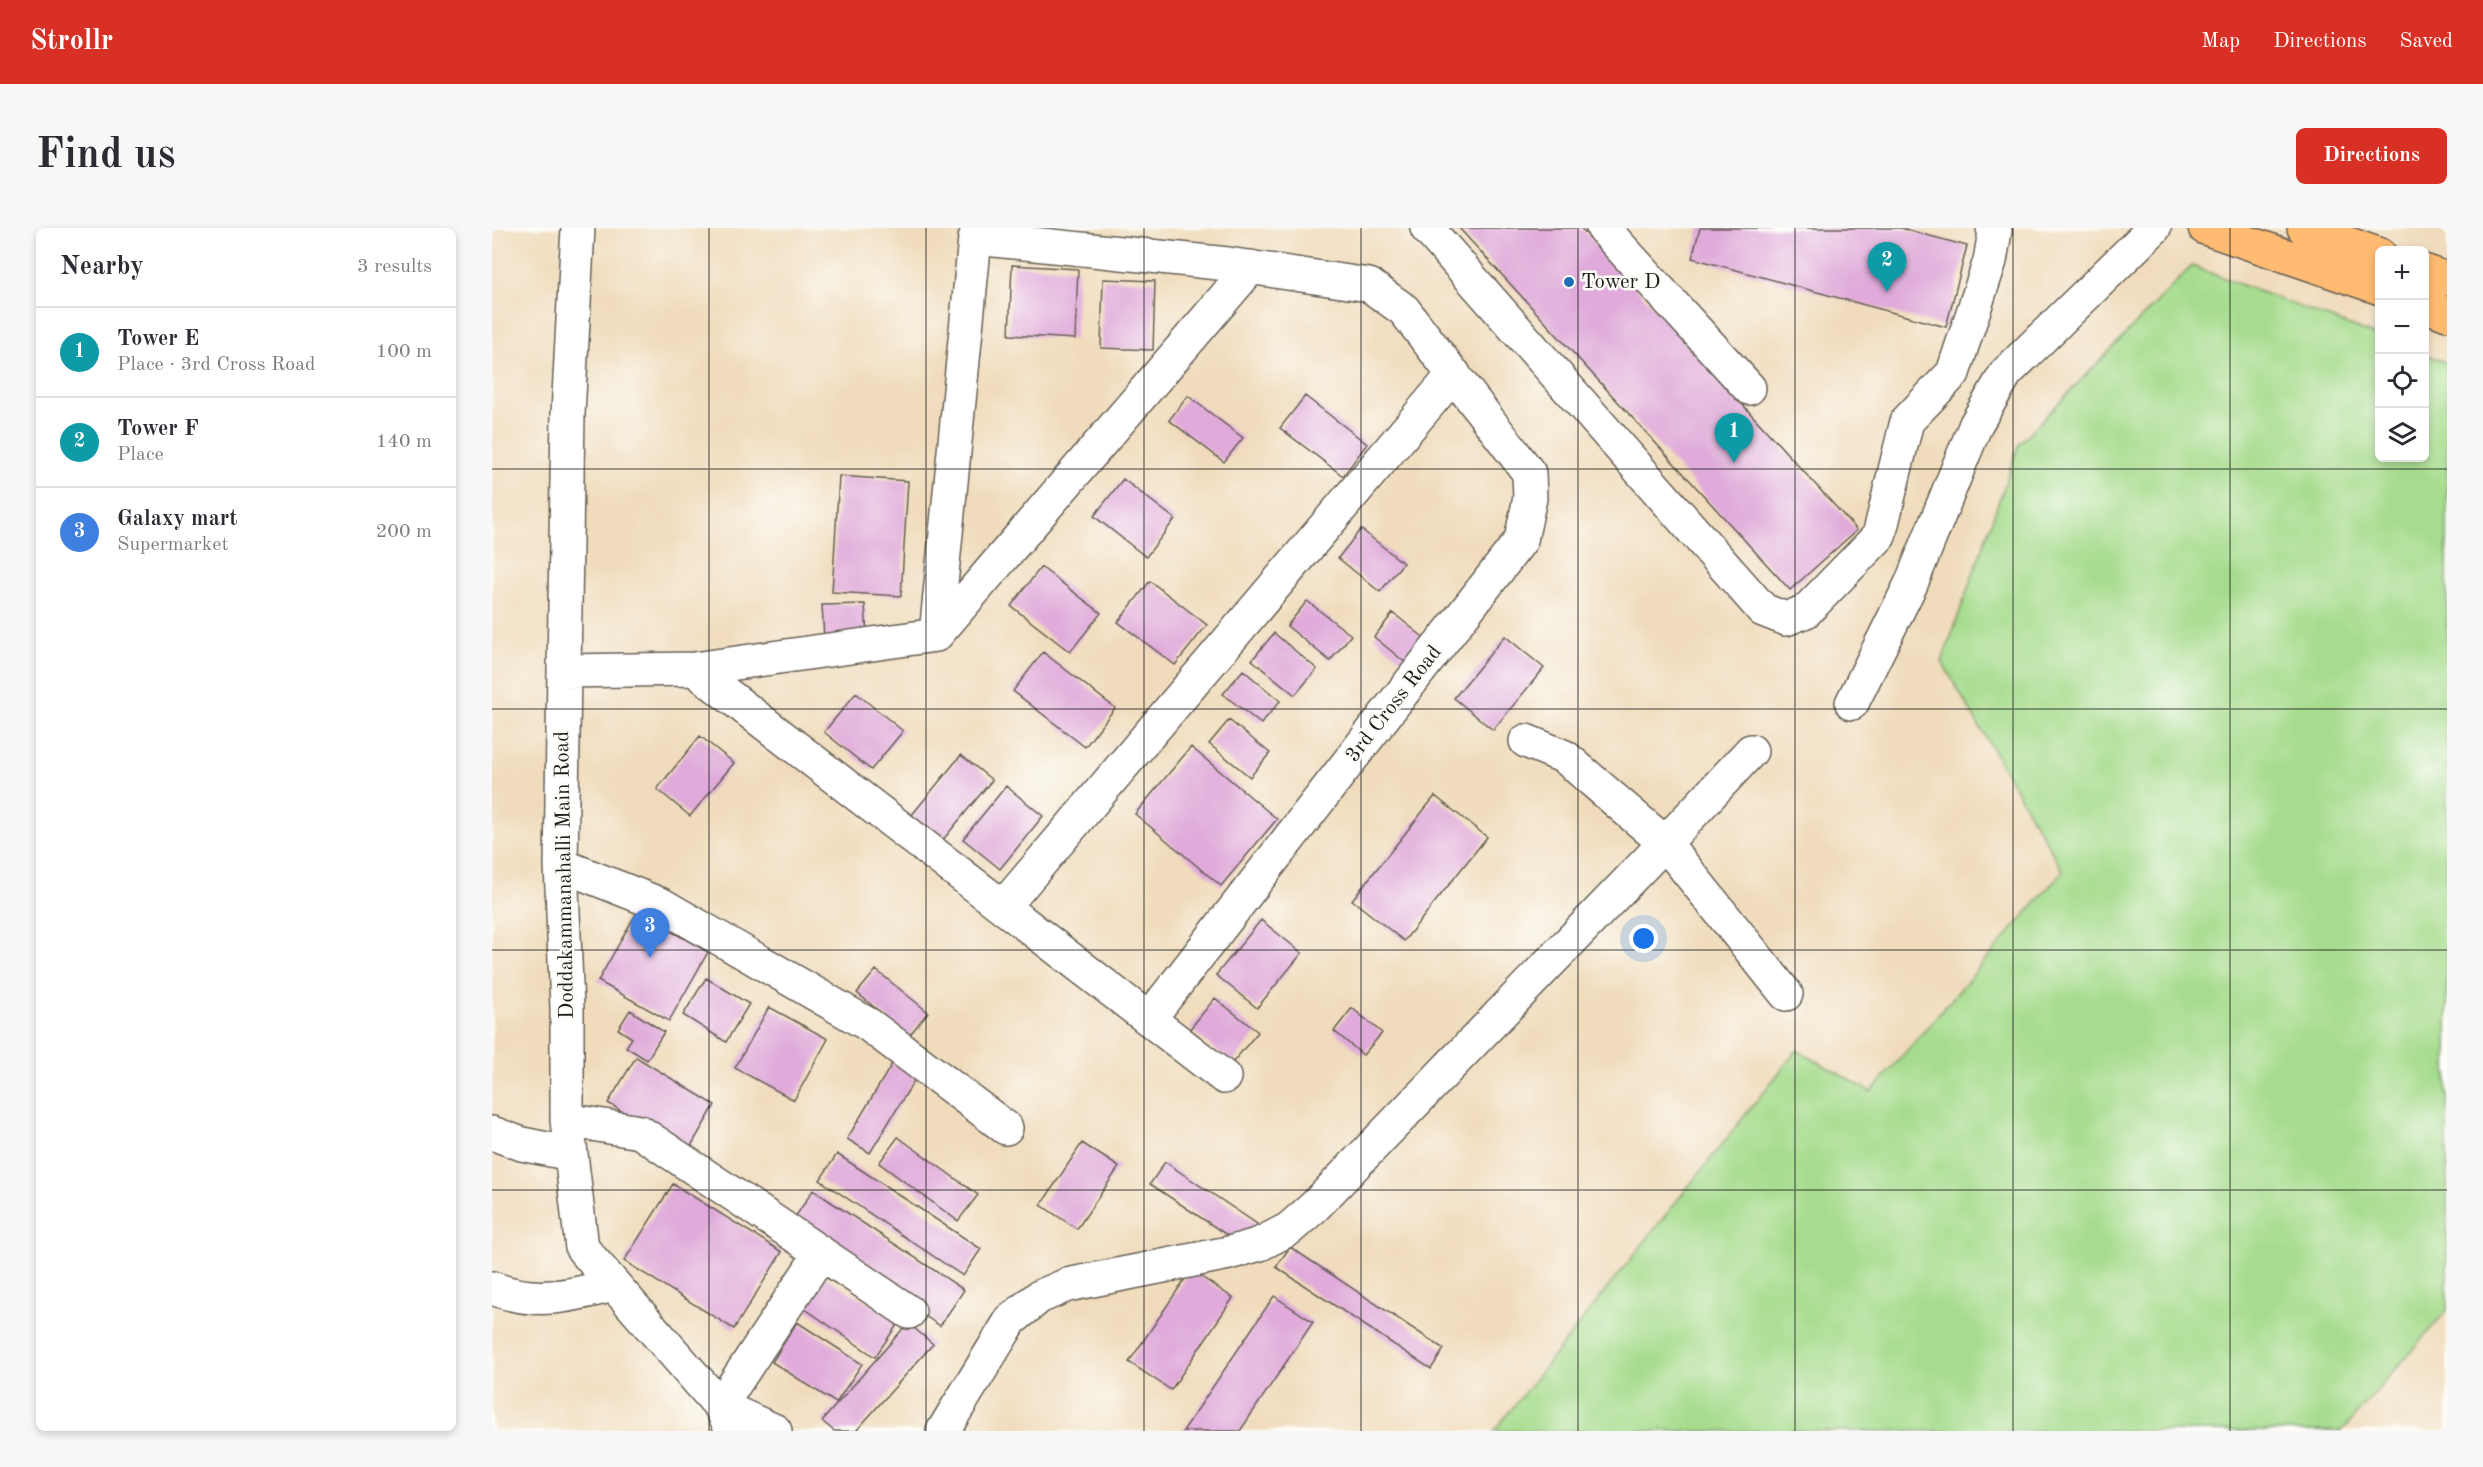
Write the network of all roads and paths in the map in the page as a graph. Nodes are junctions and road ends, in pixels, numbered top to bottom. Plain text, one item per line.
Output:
1 (578, 228) edge
2 (1427, 228) edge
3 (1603, 228) edge
4 (1992, 228) edge
5 (2154, 228) edge
6 (2205, 228) edge
7 (2304, 228) edge
8 (2239, 233) edge
9 (2375, 254) edge
10 (1251, 267) junction
11 (2429, 273) edge
12 (2447, 279) edge
13 (2375, 286) edge
14 (2429, 307) edge
15 (2447, 314) edge
16 (1454, 374) junction
17 (1749, 388) dead end
18 (936, 635) junction
19 (694, 669) junction
20 (565, 671) junction
21 (1852, 703) dead end
22 (1526, 741) dead end
23 (1750, 751) dead end
24 (1665, 843) junction
25 (561, 865) junction
26 (1004, 906) junction
27 (1786, 994) dead end
28 (1149, 1019) junction
29 (1224, 1077) dead end
30 (567, 1120) junction
31 (1006, 1128) dead end
32 (492, 1133) edge
33 (571, 1154) junction
34 (821, 1253) junction
35 (614, 1284) junction
36 (492, 1288) edge
37 (909, 1312) dead end
38 (727, 1418) edge
39 (776, 1431) edge
40 (944, 1431) edge

1 - 20 street, Doddakammanahalli Main Road
2 - 4 street
3 - 17 street
5 - 21 street
6 - 8 main road
7 - 9 main road
8 - 13 main road
10 - 16 street, 3rd Cross Road
10 - 18 street
10 - 18 street, 3rd Cross Road
11 - 12 main road
14 - 15 main road
16 - 26 street
16 - 28 street, 3rd Cross Road
18 - 19 street
19 - 20 street
19 - 26 street
20 - 25 street, Doddakammanahalli Main Road
22 - 24 street
23 - 24 street
24 - 27 street
24 - 40 street
25 - 30 street, Doddakammanahalli Main Road
25 - 31 street
26 - 28 street
28 - 29 street
30 - 33 street, Doddakammanahalli Main Road
30 - 34 street
32 - 33 street
33 - 35 street, Doddakammanahalli Main Road
34 - 37 street
34 - 38 street
35 - 36 street
35 - 38 street, Doddakammanahalli Main Road
38 - 39 street

